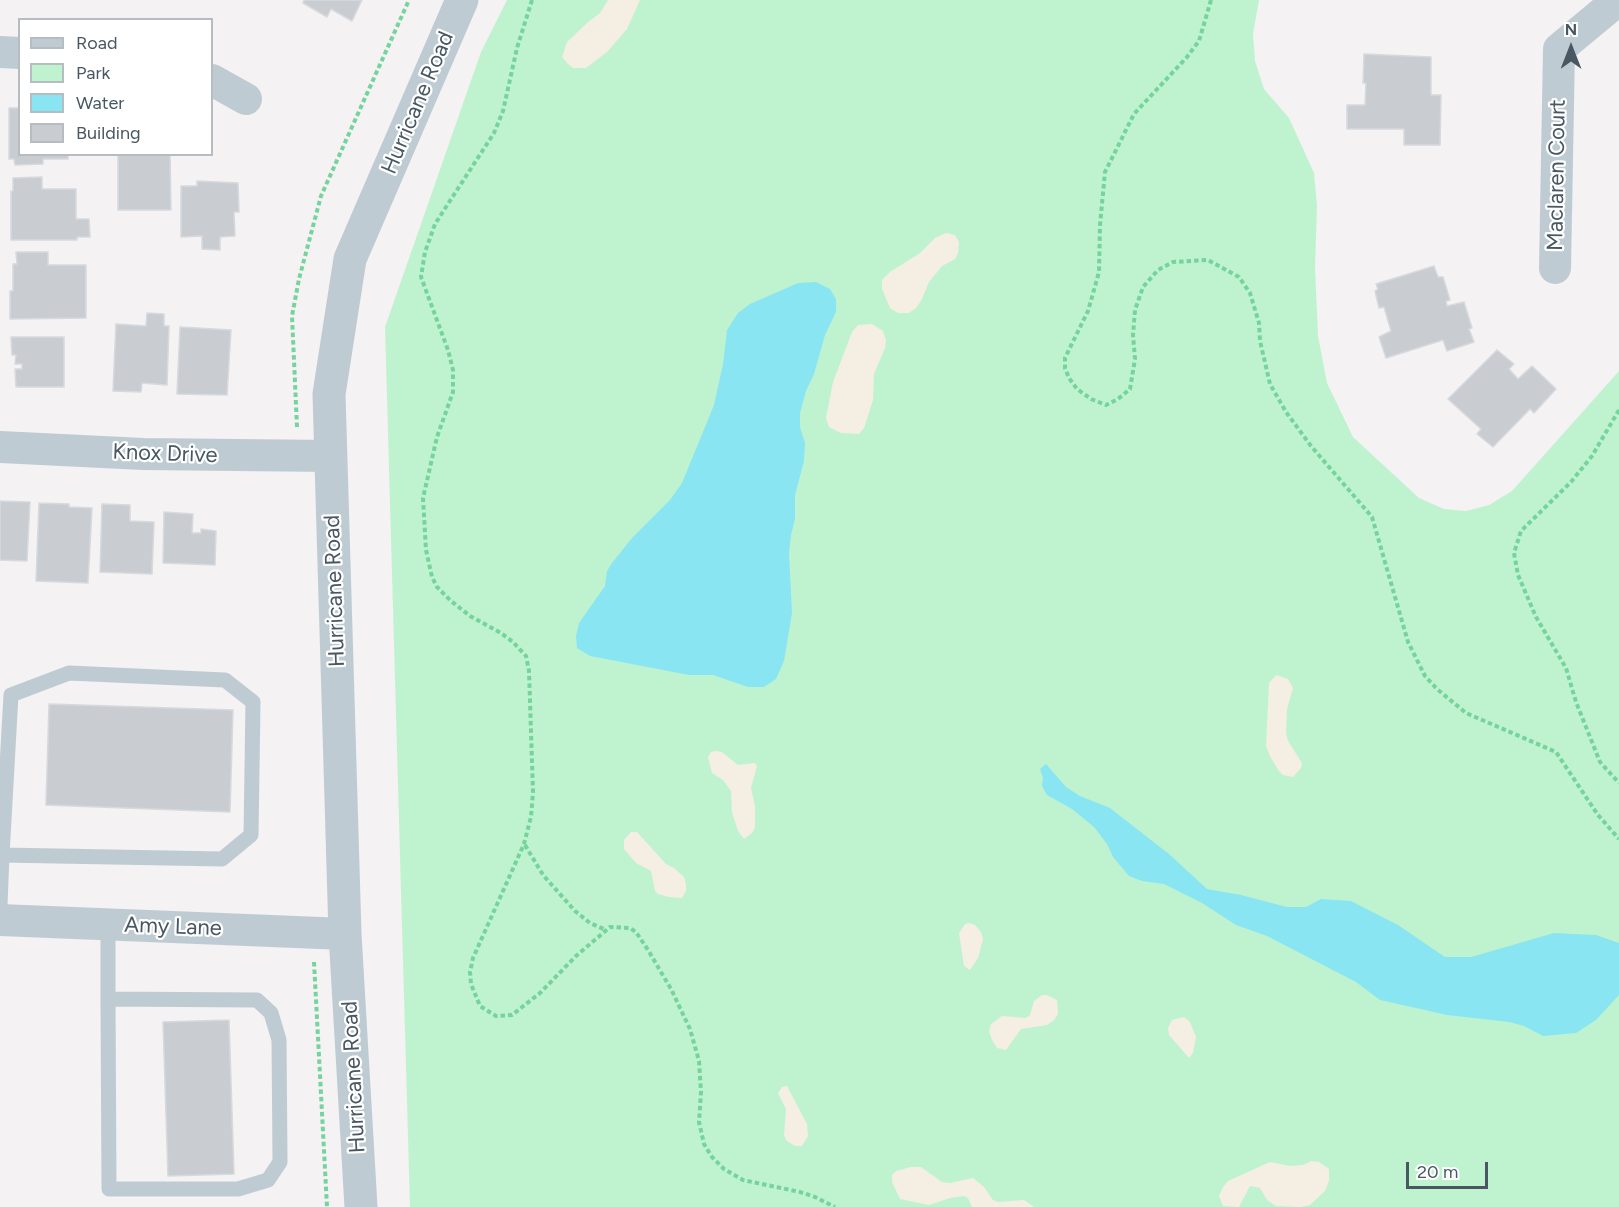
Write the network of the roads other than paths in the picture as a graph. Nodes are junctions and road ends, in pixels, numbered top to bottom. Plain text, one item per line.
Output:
1 (462, 0) edge
2 (1617, 0) edge
3 (0, 52) edge
4 (18, 53) edge
5 (213, 81) edge
6 (246, 99) dead end
7 (1555, 268) dead end
8 (0, 447) edge
9 (331, 456) junction
10 (1, 854) edge
11 (0, 905) edge
12 (0, 920) edge
13 (108, 924) junction
14 (345, 934) junction
15 (108, 999) junction
16 (361, 1207) edge

1 - 9 street, Hurricane Road
2 - 7 street, Maclaren Court
3 - 4 street
5 - 6 street
8 - 9 street, Knox Drive
9 - 14 street, Hurricane Road
10 - 10 lane
10 - 11 lane
12 - 13 street, Amy Lane
13 - 14 street, Amy Lane
13 - 15 lane
14 - 16 street, Hurricane Road
15 - 15 lane

